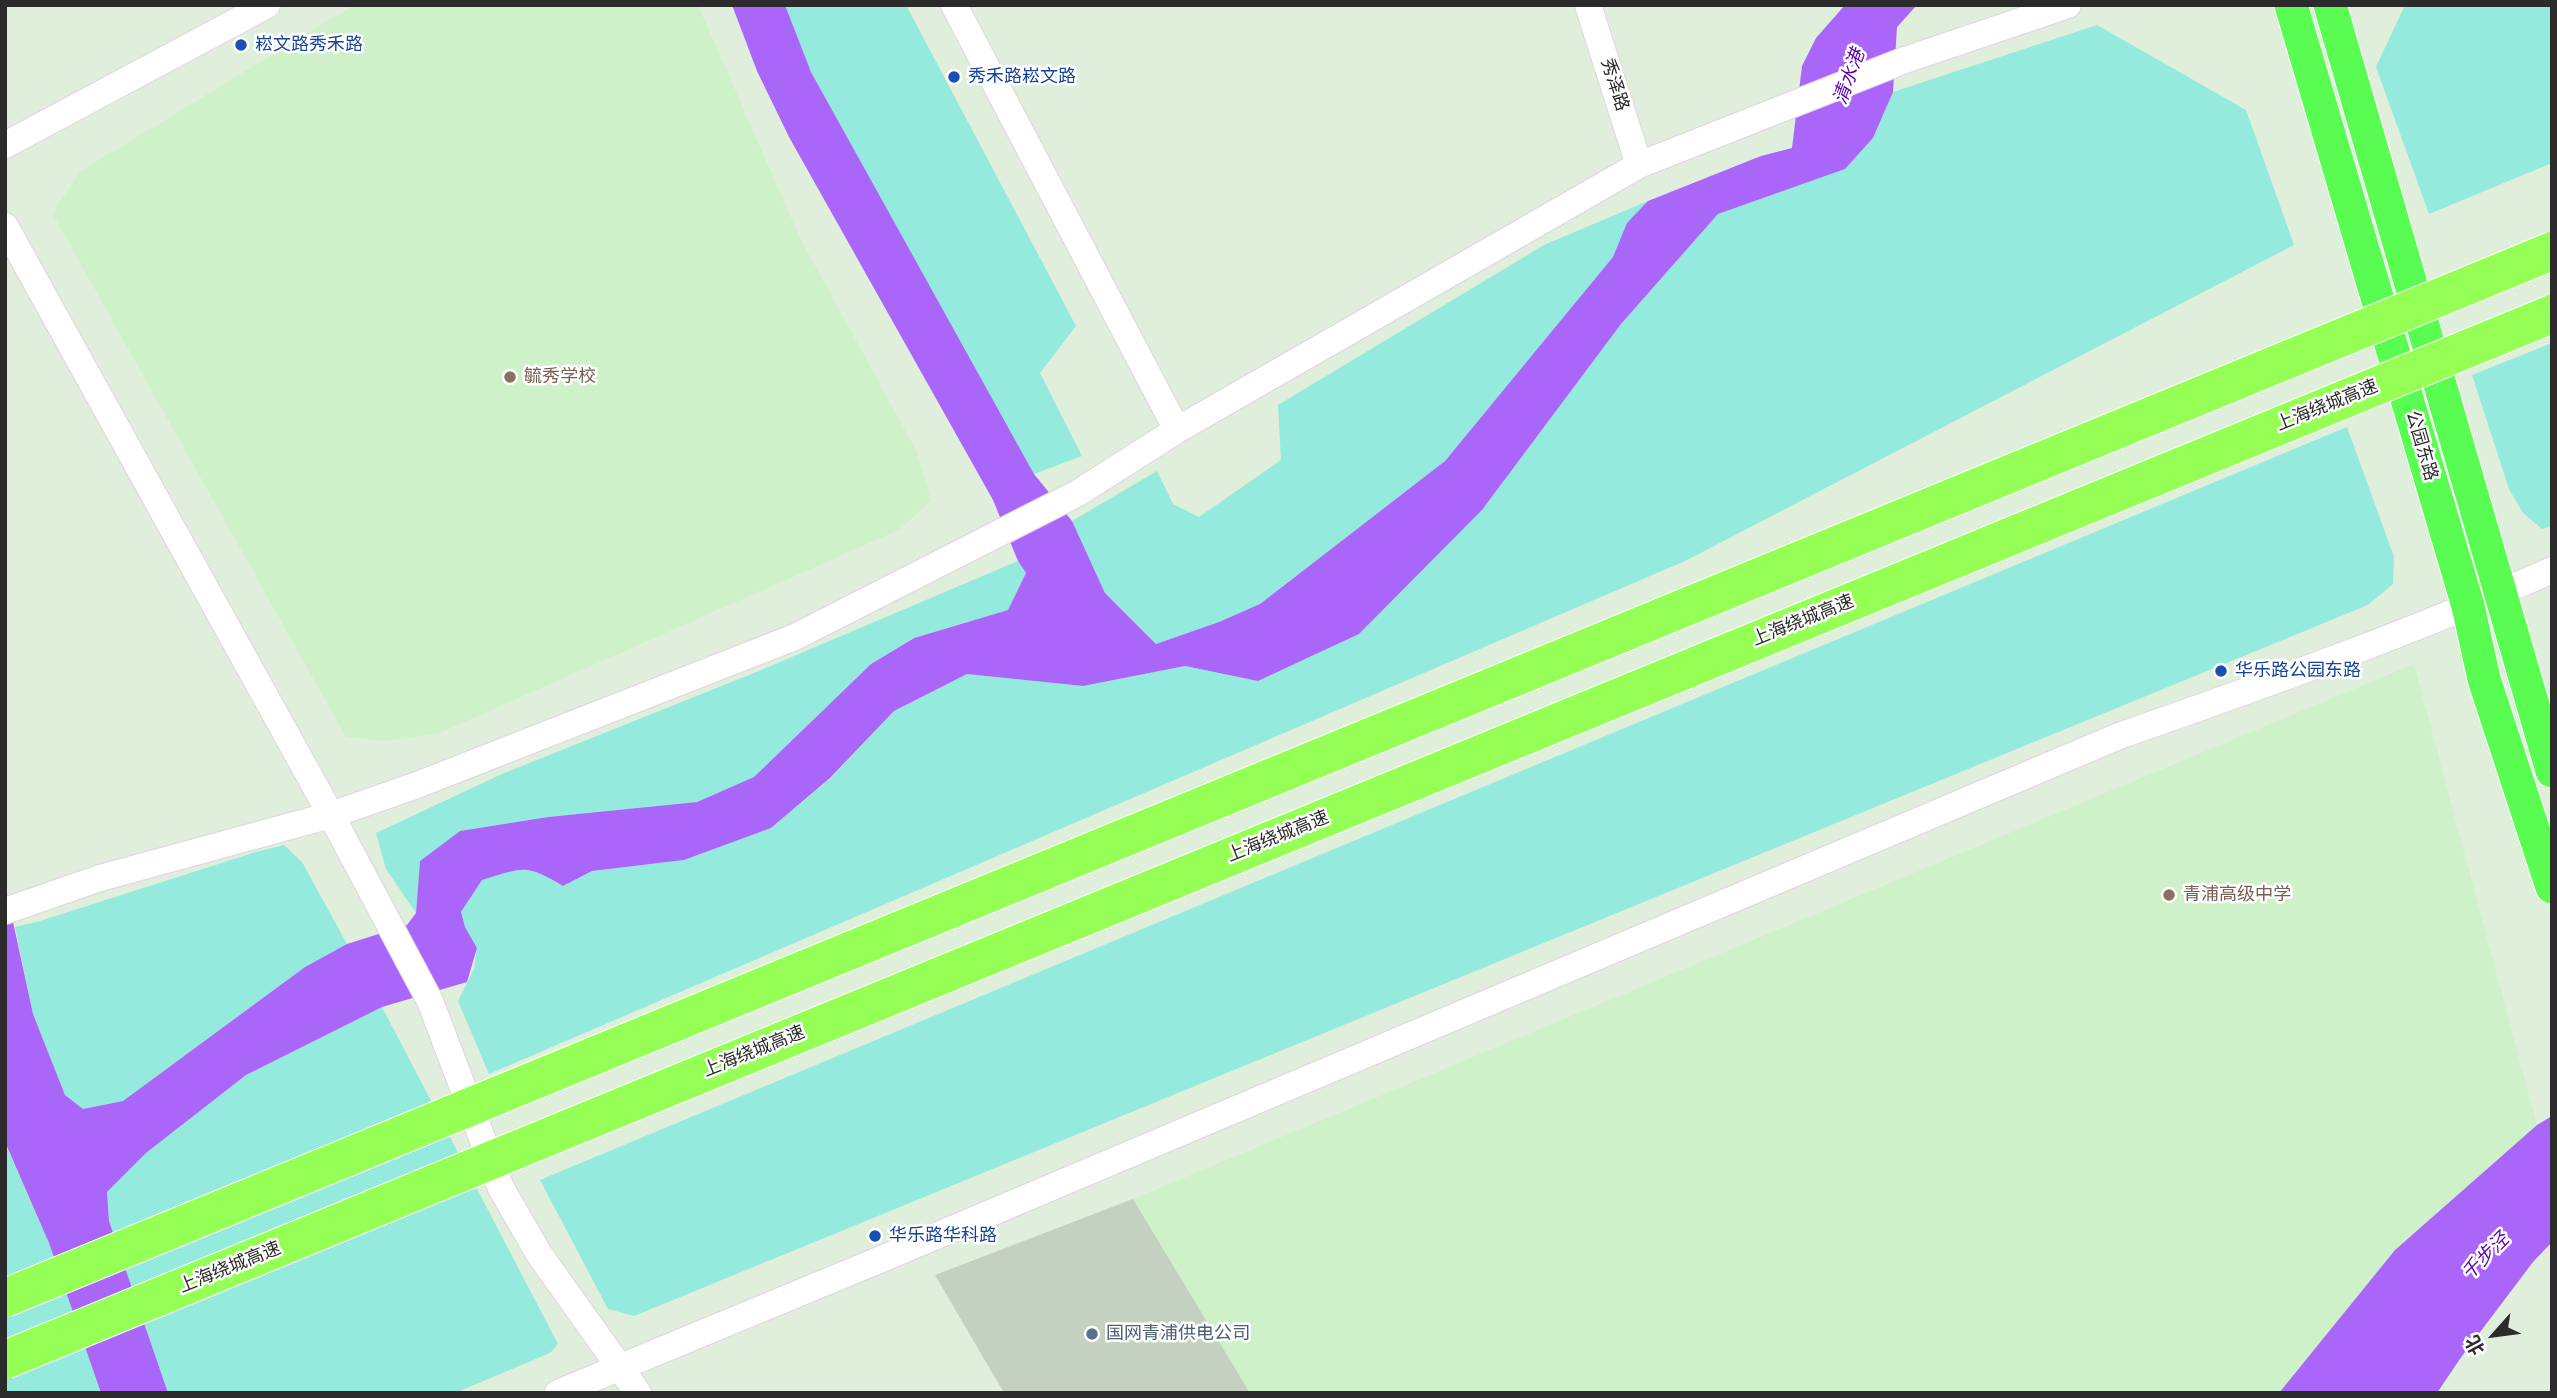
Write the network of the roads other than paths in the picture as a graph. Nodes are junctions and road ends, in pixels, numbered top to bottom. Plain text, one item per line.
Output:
1 (267, 5) edge
2 (954, 5) edge
3 (1588, 5) edge
4 (2068, 5) edge
5 (2291, 5) edge
6 (2330, 5) edge
7 (5, 145) edge
8 (1639, 165) junction
9 (5, 226) edge
10 (2552, 251) edge
11 (2552, 313) edge
12 (1177, 430) junction
13 (2552, 570) edge
14 (2501, 592) junction
15 (2468, 606) junction
16 (2552, 771) edge
17 (331, 815) junction
18 (2552, 887) edge
19 (14, 908) edge
20 (5, 1298) edge
21 (5, 1360) edge
22 (621, 1366) junction
23 (558, 1393) edge
24 (638, 1393) edge

1 - 7 street
2 - 12 street
3 - 8 street, 秀泽路
4 - 8 street
5 - 15 main road, 公园东路
6 - 14 main road, 公园东路
8 - 12 street
9 - 17 street
10 - 20 highway, bridge
11 - 21 highway, 上海绕城高速, bridge
12 - 17 street
13 - 14 street
14 - 15 street
14 - 16 main road, 公园东路
15 - 18 main road, 公园东路
15 - 22 street
17 - 19 street
17 - 22 street
22 - 23 street
22 - 24 street

